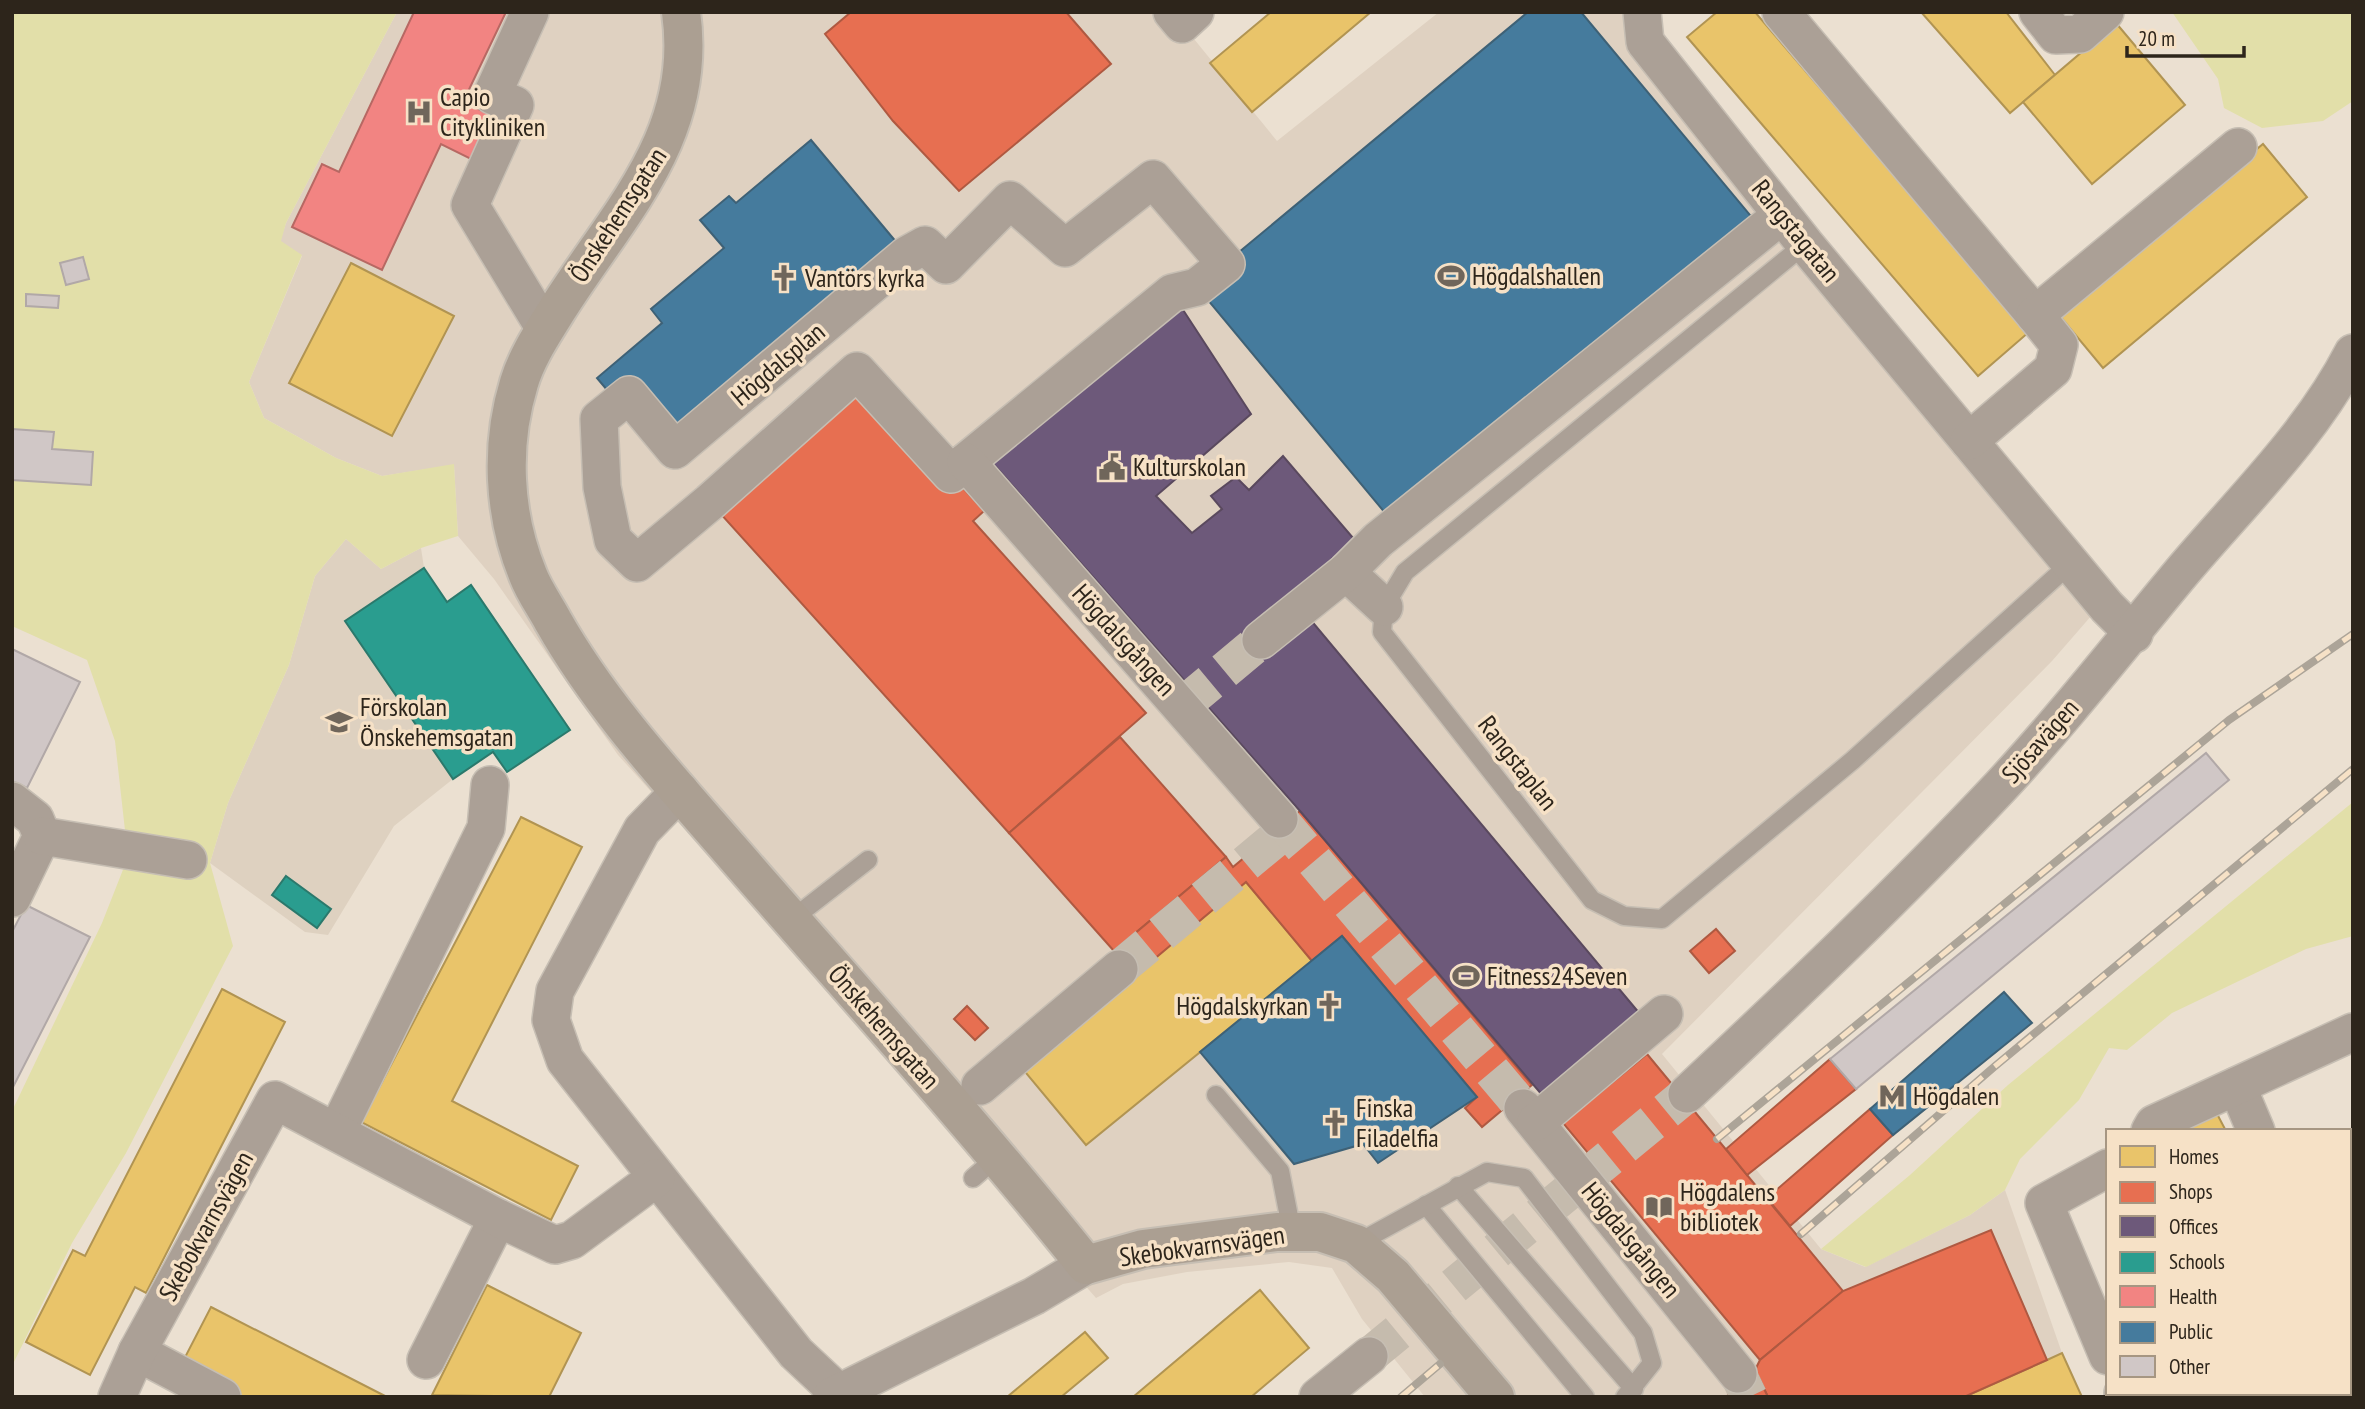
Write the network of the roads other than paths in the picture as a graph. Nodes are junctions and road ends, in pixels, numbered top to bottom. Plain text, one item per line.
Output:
1 (530, 12) edge
2 (681, 12) edge
3 (1172, 12) edge
4 (1195, 12) edge
5 (1642, 12) edge
6 (1781, 12) edge
7 (2039, 12) edge
8 (2105, 12) edge
9 (2238, 147) dead end
10 (1782, 215) junction
11 (1805, 244) junction
12 (2035, 315) junction
13 (545, 330) junction
14 (2353, 353) edge
15 (1969, 442) junction
16 (966, 462) junction
17 (2071, 563) junction
18 (1346, 572) junction
19 (1384, 607) junction
20 (2134, 634) junction
21 (1261, 640) tunnel mouth
22 (490, 785) dead end
23 (680, 791) junction
24 (12, 801) edge
25 (1279, 819) tunnel mouth
26 (42, 836) junction
27 (188, 860) dead end
28 (868, 860) dead end
29 (12, 898) edge
30 (791, 920) junction
31 (1119, 969) tunnel mouth
32 (1664, 1014) dead end
33 (2353, 1032) edge
34 (980, 1086) dead end
35 (2237, 1086) junction
36 (1687, 1094) tunnel mouth
37 (1216, 1095) dead end
38 (2151, 1129) edge
39 (2255, 1129) edge
40 (337, 1131) junction
41 (2106, 1169) edge
42 (656, 1178) junction
43 (1458, 1185) junction
44 (1426, 1205) junction
45 (498, 1218) junction
46 (1292, 1232) junction
47 (1356, 1244) junction
48 (1086, 1265) junction
49 (2106, 1351) edge
50 (137, 1352) junction
51 (1369, 1356) tunnel mouth
52 (426, 1360) dead end
53 (1738, 1374) tunnel mouth
54 (1630, 1393) edge
55 (838, 1395) edge
56 (117, 1397) edge
57 (222, 1397) edge
58 (1318, 1397) edge
59 (1495, 1397) edge
60 (1585, 1397) edge

1 - 13 street
2 - 13 street, Önskehemsgatan
3 - 4 street
5 - 10 street, Rangstagatan
6 - 12 street
7 - 8 street
9 - 12 street
10 - 11 street, Rangstagatan
10 - 18 street
11 - 15 street, Rangstagatan
11 - 19 lane
12 - 15 street
13 - 23 street, Önskehemsgatan
14 - 20 street, Sjösavägen
15 - 17 street, Rangstagatan
16 - 16 street, Högdalsplan
16 - 25 street, Högdalsgången
17 - 19 lane, Rangstaplan
17 - 20 street, Rangstagatan
18 - 19 street
18 - 21 street
20 - 36 street, Sjösavägen
22 - 40 street
23 - 30 street, Önskehemsgatan
23 - 42 street
24 - 26 street
26 - 27 street
26 - 29 street
28 - 30 lane
30 - 48 street, Önskehemsgatan
31 - 34 street, Önskehemsgatan
32 - 53 street, Högdalsgången
33 - 35 street
35 - 38 street
35 - 39 street
37 - 46 lane
40 - 45 street
40 - 50 street, Skebokvarnsvägen
41 - 49 street
42 - 45 street
42 - 55 street
43 - 44 lane
43 - 54 lane
43 - 54 lane
44 - 47 lane
44 - 60 lane
45 - 52 street
46 - 47 street, Skebokvarnsvägen
46 - 48 street, Skebokvarnsvägen
47 - 59 street, Skebokvarnsvägen
48 - 55 street, Skebokvarnsvägen
50 - 56 street, Skebokvarnsvägen
50 - 57 street
51 - 58 street

